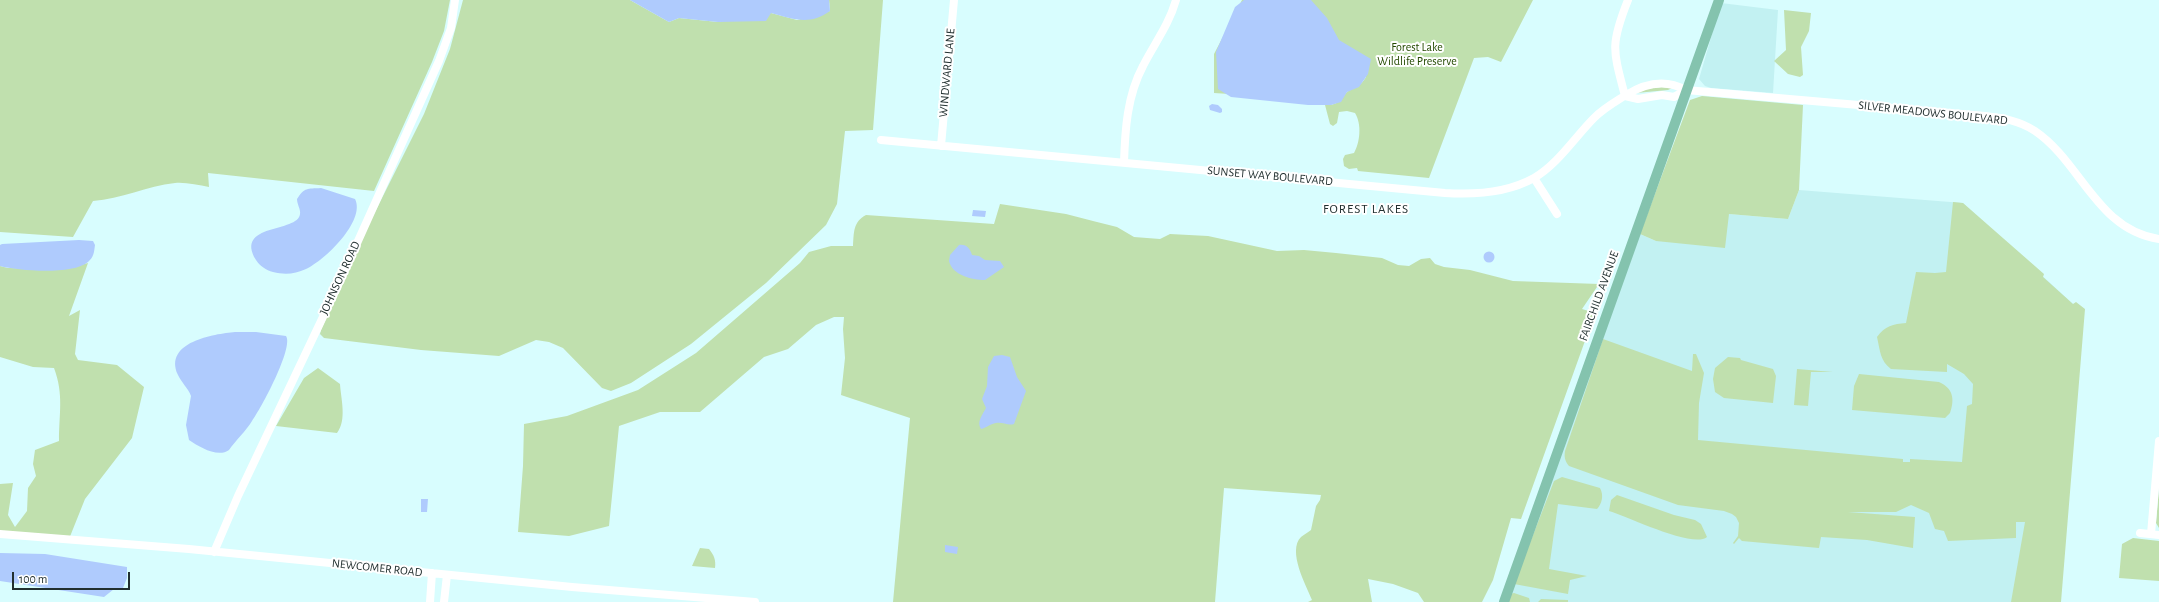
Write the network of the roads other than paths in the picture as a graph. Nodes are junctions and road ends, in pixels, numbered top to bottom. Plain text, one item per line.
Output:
1 (455, 0) edge
2 (954, 0) edge
3 (1628, 0) edge
4 (1719, 0) edge
5 (1173, 1) edge
6 (1686, 90) junction
7 (1625, 96) junction
8 (881, 140) dead end
9 (941, 146) junction
10 (1124, 163) junction
11 (1534, 178) junction
12 (1557, 214) dead end
13 (2159, 239) edge
14 (2159, 441) edge
15 (2140, 533) dead end
16 (0, 534) edge
17 (2155, 535) edge
18 (214, 552) junction
19 (432, 573) junction
20 (447, 574) junction
21 (430, 602) edge
22 (444, 602) edge
23 (755, 602) edge
24 (1504, 602) edge

1 - 18 street, JOHNSON ROAD
2 - 9 street, WINDWARD LANE
3 - 7 street
4 - 6 main road, FAIRCHILD AVENUE
5 - 10 street
6 - 7 street
6 - 7 street, SUNSET WAY BOULEVARD
6 - 13 street, SILVER MEADOWS BOULEVARD
6 - 24 main road, FAIRCHILD AVENUE
7 - 11 street, SUNSET WAY BOULEVARD
8 - 9 street, SUNSET WAY BOULEVARD
9 - 10 street, SUNSET WAY BOULEVARD
10 - 11 street, SUNSET WAY BOULEVARD
11 - 12 street
14 - 17 street
15 - 17 street
16 - 18 street, NEWCOMER ROAD
18 - 19 street, NEWCOMER ROAD
19 - 20 street, NEWCOMER ROAD
19 - 21 street
20 - 22 street
20 - 23 street, NEWCOMER ROAD

